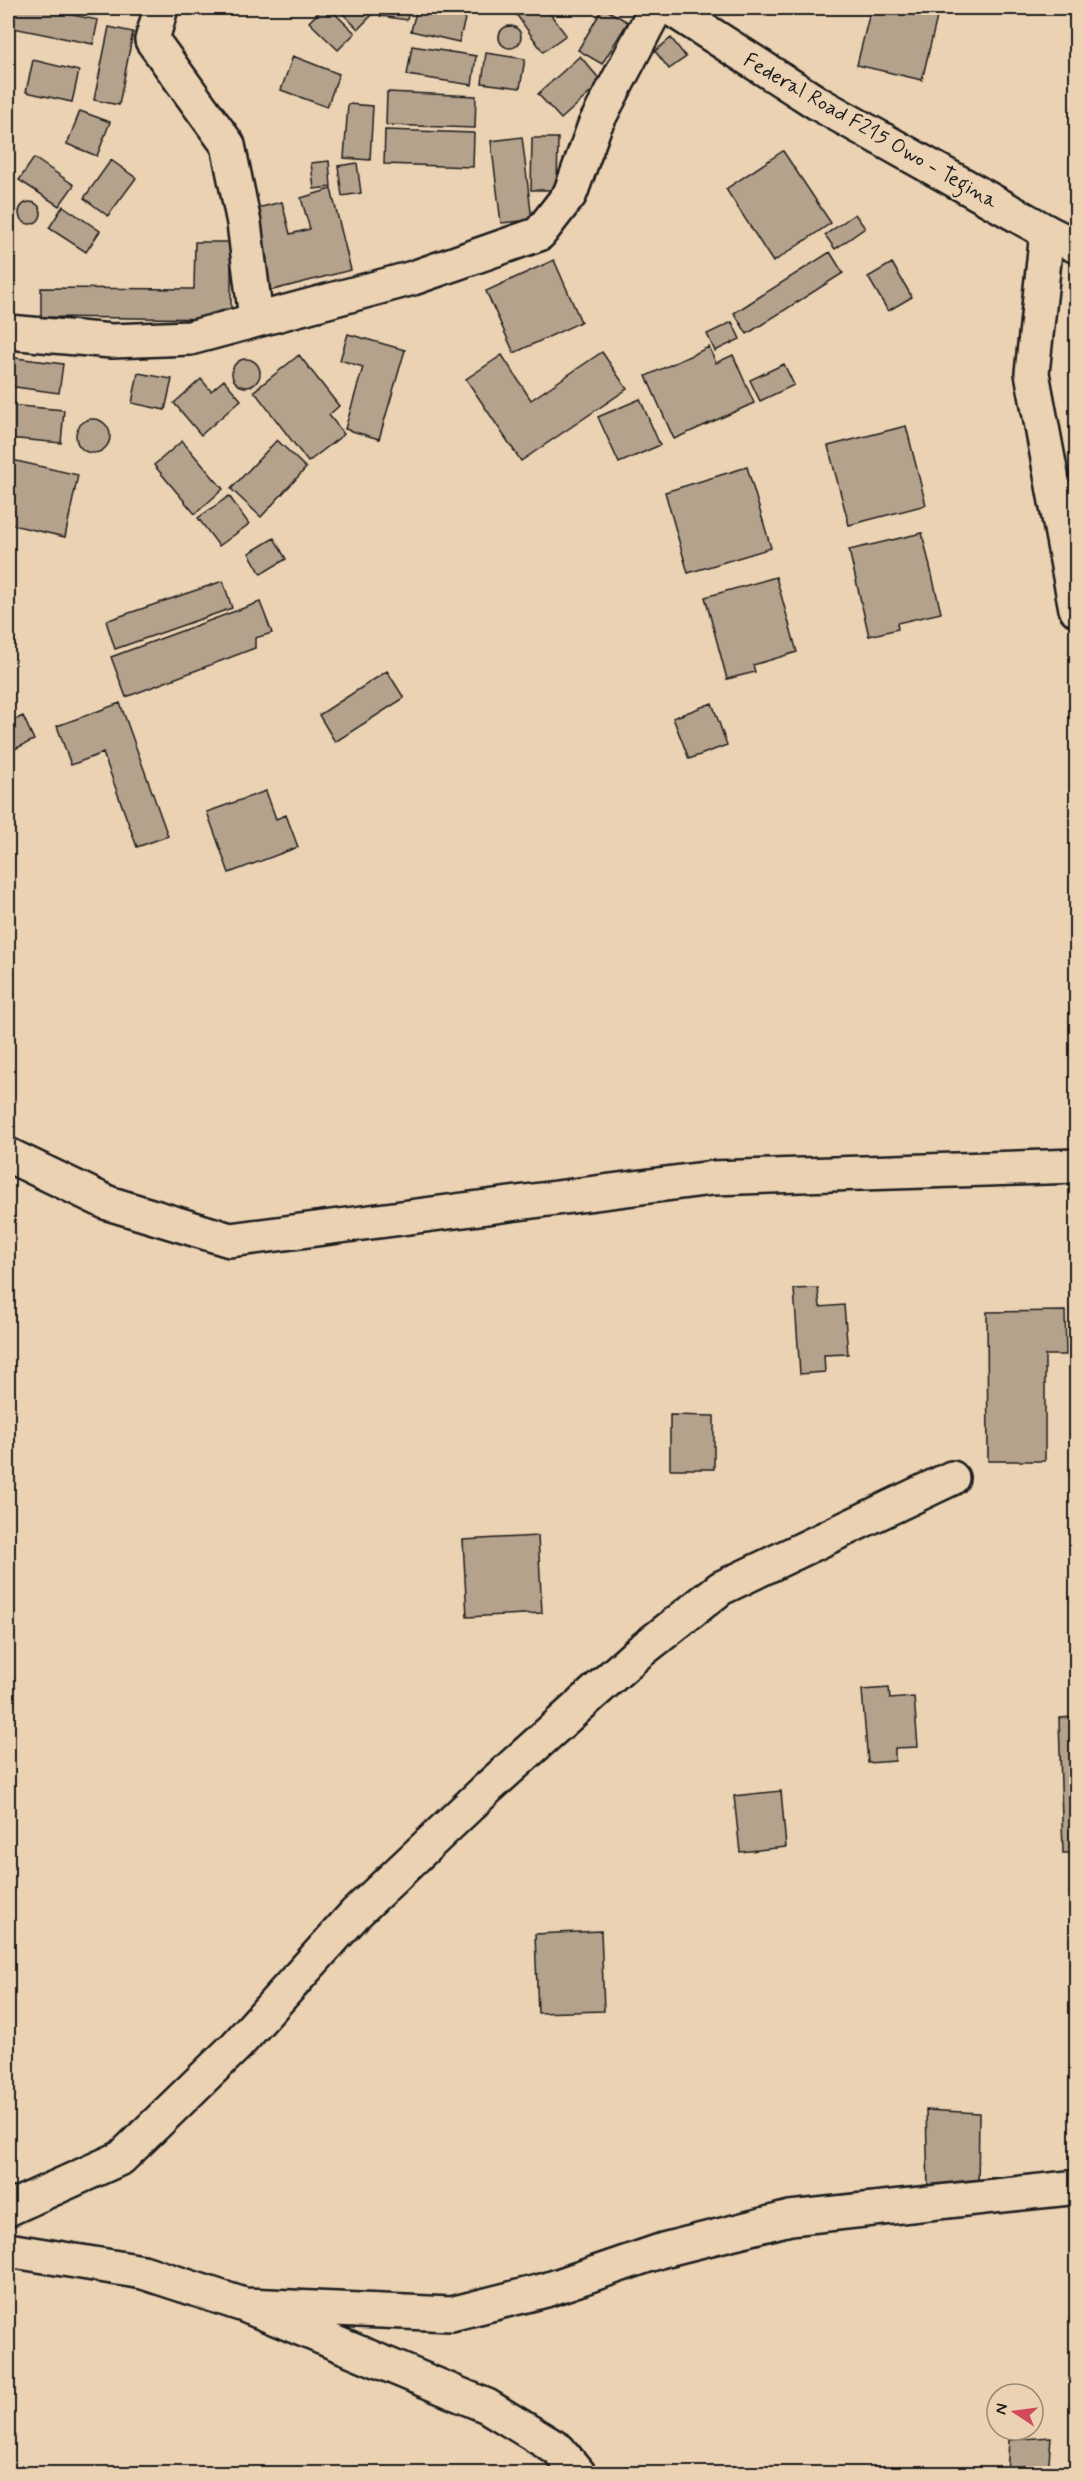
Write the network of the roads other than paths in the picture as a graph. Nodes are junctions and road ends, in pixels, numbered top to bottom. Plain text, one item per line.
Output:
1 (161, 8) edge
2 (656, 8) edge
3 (670, 8) edge
4 (1047, 232) junction
5 (1077, 246) edge
6 (256, 319) junction
7 (8, 332) edge
8 (1077, 609) edge
9 (8, 1155) edge
10 (1077, 1166) edge
11 (952, 1478) dead end
12 (1069, 2188) dead end
13 (8, 2209) edge
14 (8, 2250) edge
15 (244, 2305) junction
16 (579, 2474) edge

1 - 6 street
2 - 6 street
3 - 4 street, Federal Road F215 Owo - Tegina
4 - 5 street, Federal Road F215 Owo - Tegina
4 - 8 street
6 - 7 street
9 - 10 street
11 - 13 street
12 - 15 street
14 - 15 street
15 - 16 street

